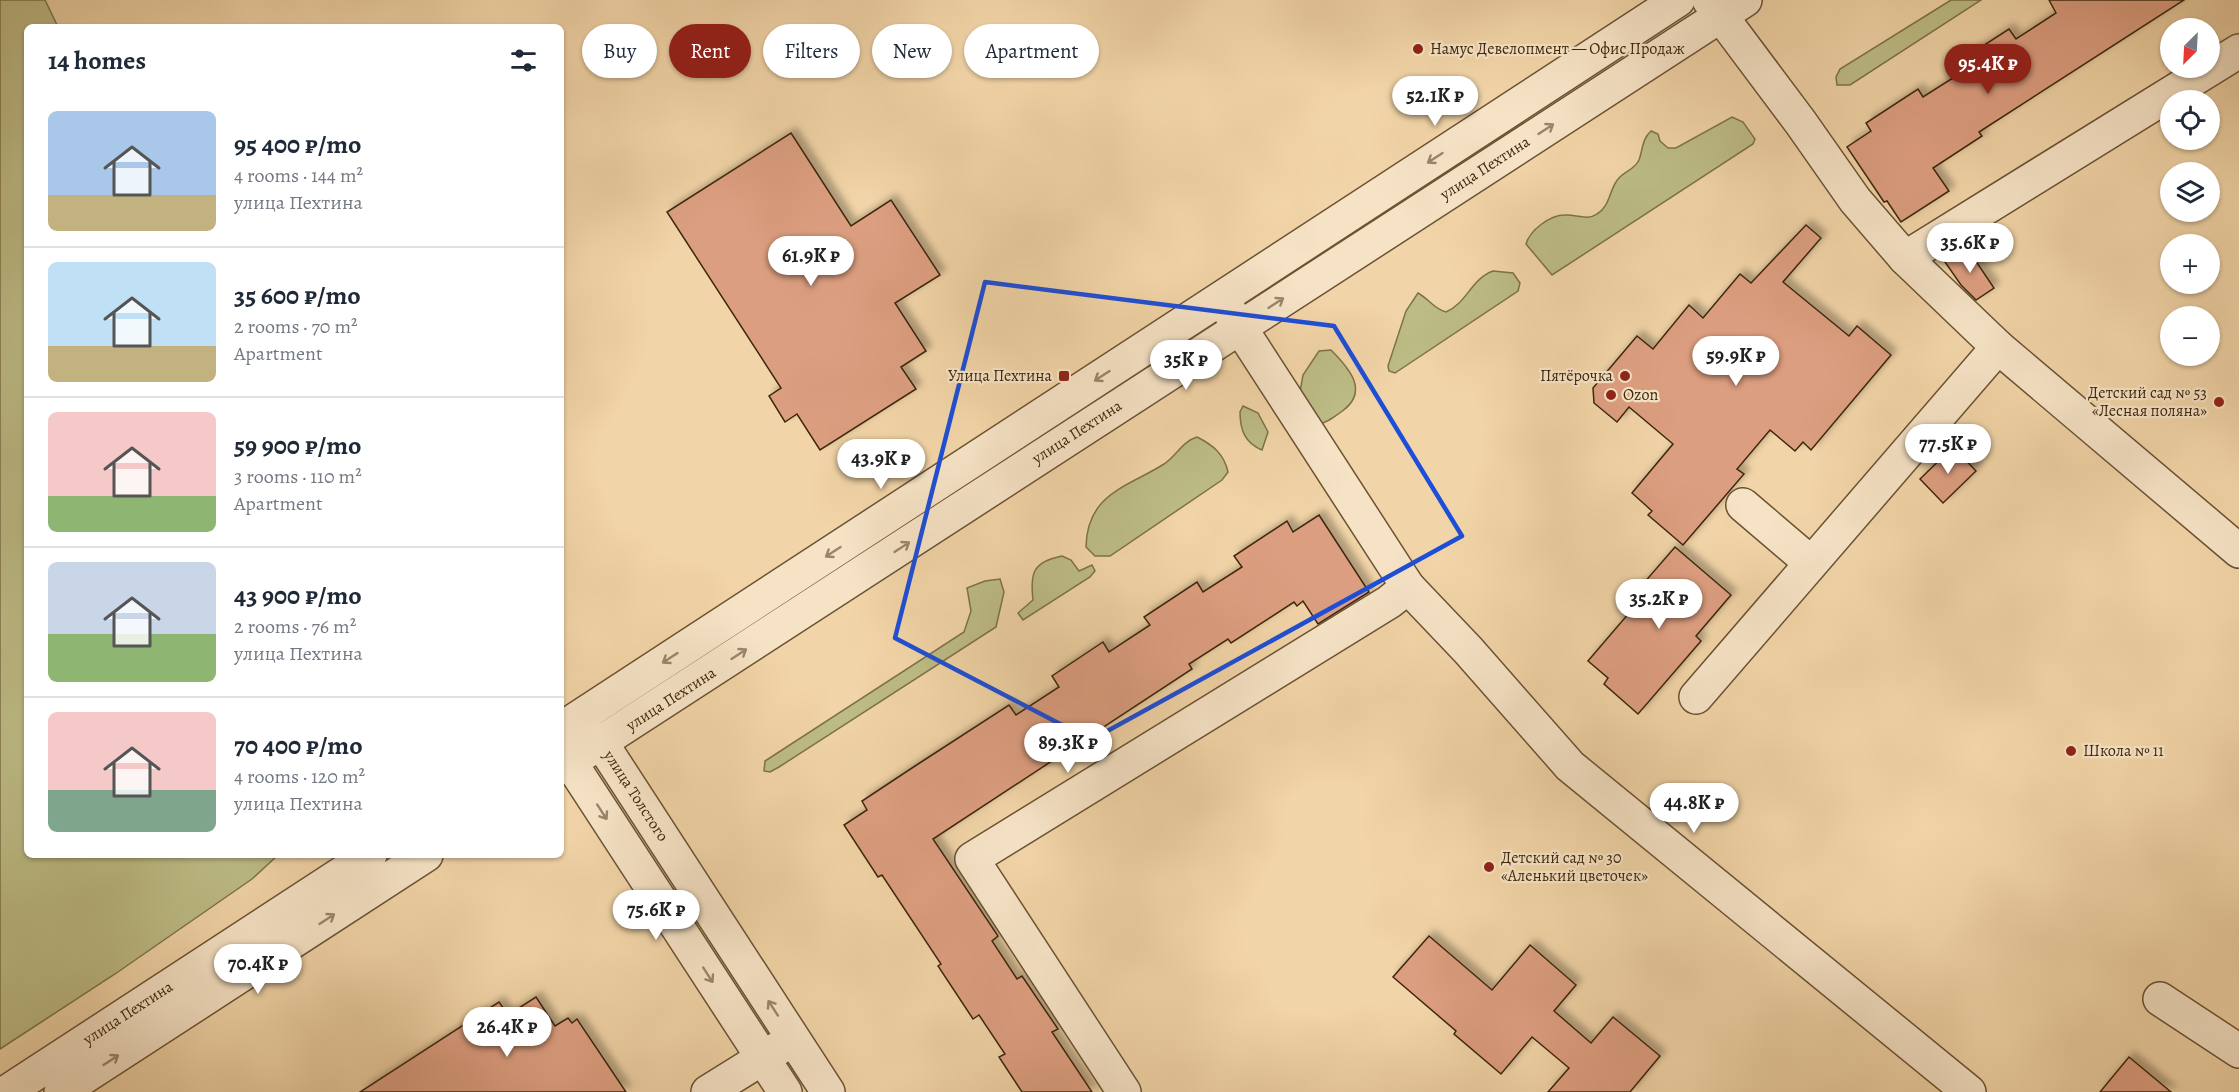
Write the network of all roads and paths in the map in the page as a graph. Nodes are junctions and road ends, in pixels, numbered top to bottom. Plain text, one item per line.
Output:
1 (1678, 0) edge
2 (1724, 6) edge
3 (2239, 51) edge
4 (1905, 258) junction
5 (1221, 297) junction
6 (1239, 327) junction
7 (1998, 347) junction
8 (1743, 505) dead end
9 (2239, 551) edge
10 (1812, 563) junction
11 (1408, 587) junction
12 (1696, 697) dead end
13 (565, 726) edge
14 (602, 744) junction
15 (566, 765) edge
16 (365, 858) edge
17 (421, 858) edge
18 (2160, 999) dead end
19 (794, 1039) junction
20 (2239, 1051) edge
21 (763, 1058) junction
22 (7, 1092) edge
23 (62, 1092) edge
24 (708, 1092) edge
25 (785, 1092) edge
26 (828, 1092) edge
27 (1124, 1092) edge
28 (1969, 1092) edge

1 -> 5 street, улица Пехтина
2 - 4 street
6 -> 2 street, улица Пехтина
3 - 4 street
4 - 7 street
5 - 6 street
5 -> 13 street, улица Пехтина
6 - 11 street
14 -> 6 street, улица Пехтина
7 - 9 street
7 - 10 street
8 - 10 street
10 - 12 street
11 - 27 street
11 - 28 street
13 - 14 street, улица Толстого
13 - 15 street
14 - 15 street, улица Пехтина
19 -> 14 street, улица Толстого
15 -> 21 street
16 - 22 street, улица Пехтина
23 -> 17 street, улица Пехтина
18 - 20 street
19 - 21 street
19 - 26 street, улица Толстого
21 - 24 street
21 - 25 street

